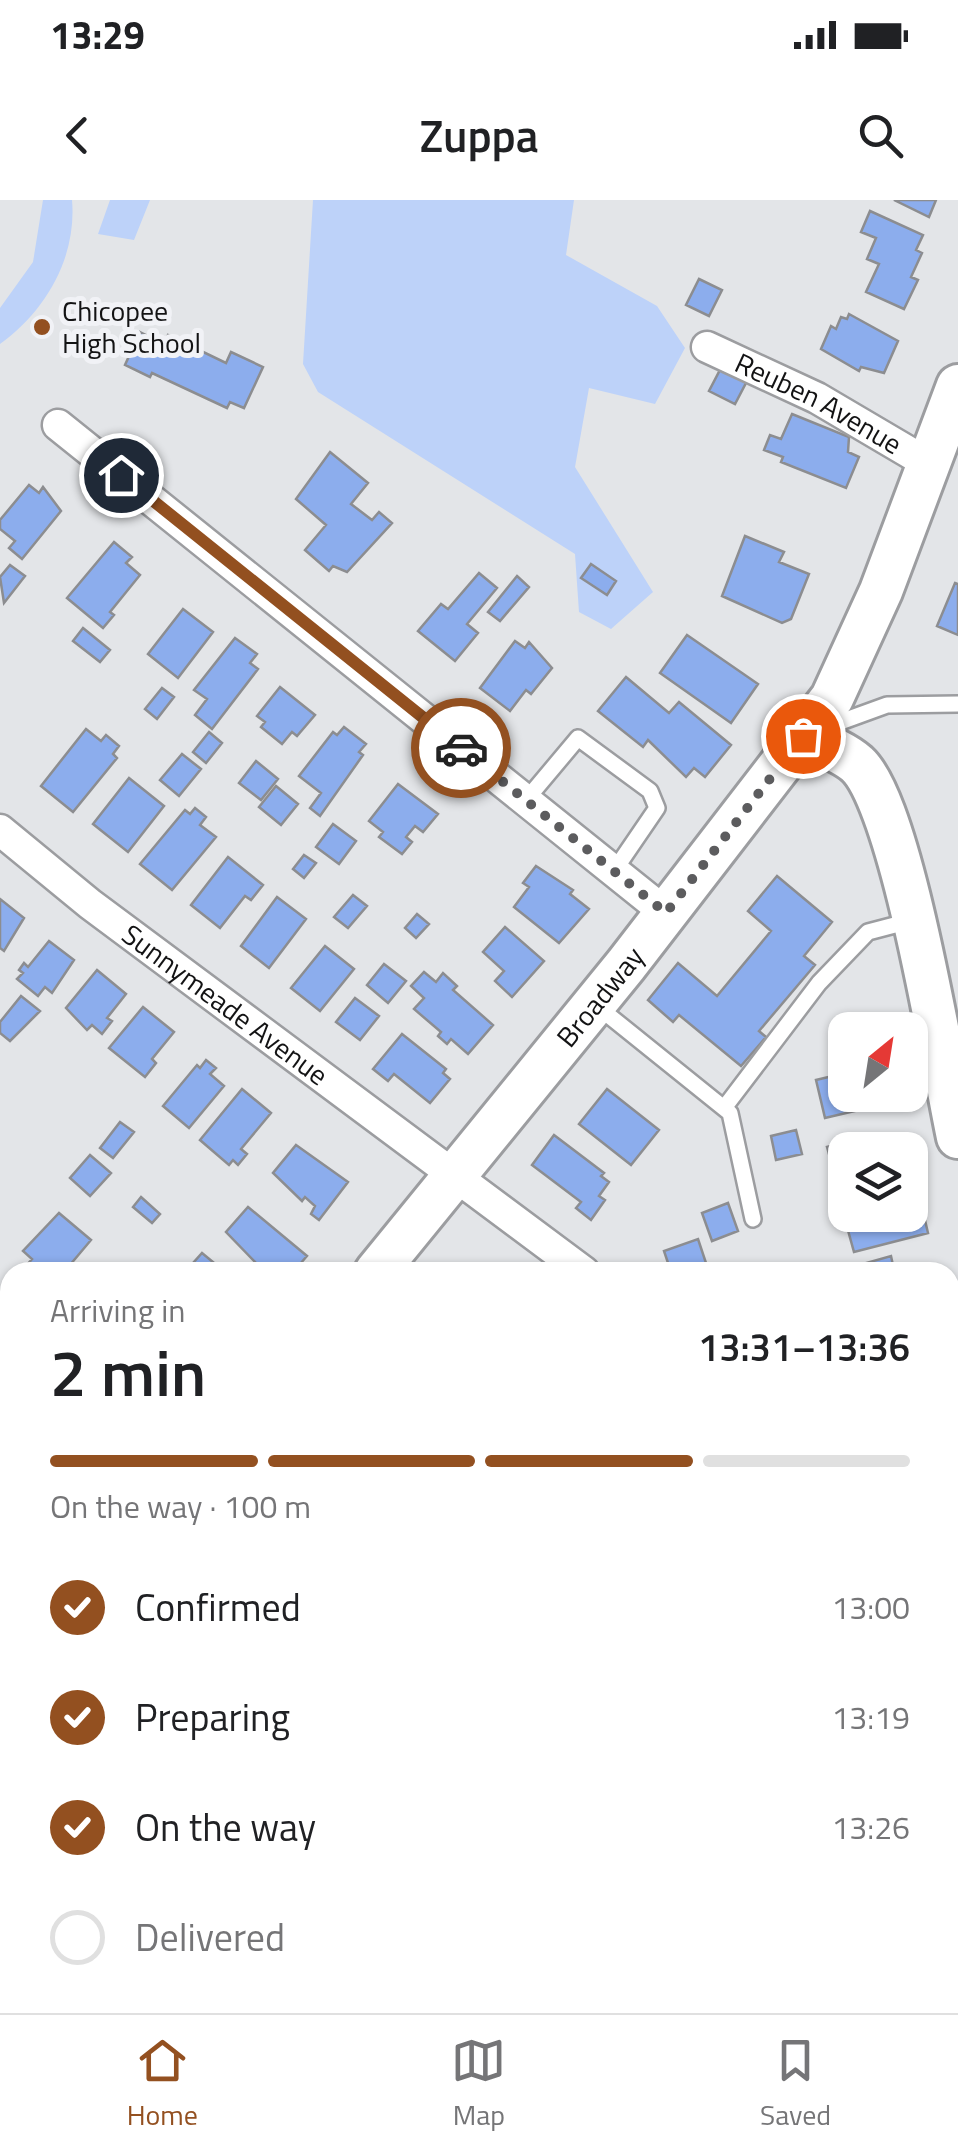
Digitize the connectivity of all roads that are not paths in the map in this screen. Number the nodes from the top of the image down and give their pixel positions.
1 (707, 347) dead end
2 (958, 386) edge
3 (58, 425) dead end
4 (941, 452) edge
5 (958, 704) edge
6 (803, 736) junction
7 (526, 800) junction
8 (0, 830) edge
9 (614, 871) junction
10 (666, 913) junction
11 (912, 920) junction
12 (940, 961) edge
13 (594, 1004) junction
14 (724, 1108) junction
15 (958, 1138) edge
16 (455, 1175) junction
17 (753, 1219) dead end
18 (384, 1262) edge
19 (571, 1262) edge

1 - 4 street, Reuben Avenue
2 - 4 main road, Broadway
3 - 7 street
4 - 6 main road, Broadway
5 - 6 lane
6 - 10 main road, Broadway
6 - 11 main road
7 - 9 street
7 - 9 lane
8 - 16 street, Sunnymeade Avenue
9 - 10 street
10 - 13 main road, Broadway
11 - 12 main road
11 - 14 lane
12 - 15 main road
13 - 14 lane
13 - 16 main road, Broadway
14 - 17 lane
16 - 18 main road, Broadway
16 - 19 street, Sunnymeade Avenue

